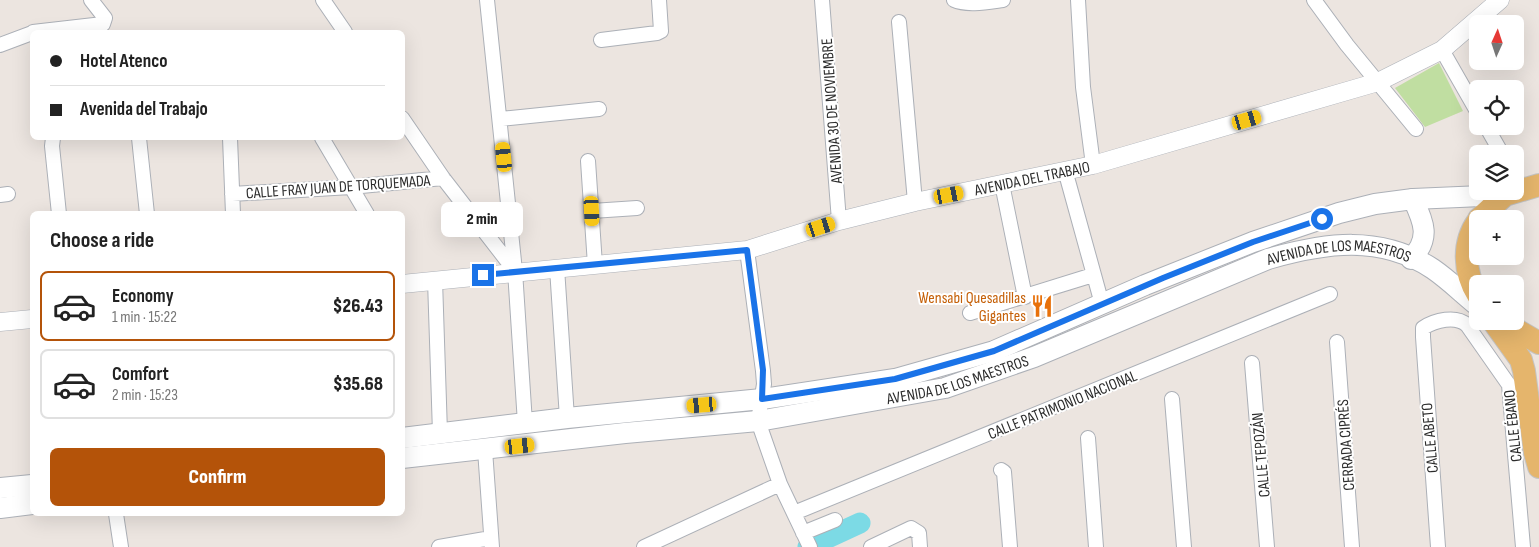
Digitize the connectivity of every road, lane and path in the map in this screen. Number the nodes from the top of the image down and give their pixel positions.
1 (90, 0) edge
2 (323, 0) edge
3 (487, 0) edge
4 (659, 0) edge
5 (822, 0) edge
6 (954, 0) edge
7 (1003, 0) edge
8 (1078, 0) edge
9 (1314, 0) edge
10 (1500, 0) edge
11 (899, 22) dead end
12 (57, 30) edge
13 (344, 30) edge
14 (30, 34) edge
15 (601, 40) dead end
16 (0, 45) edge
17 (1442, 50) junction
18 (1378, 82) junction
19 (1469, 97) edge
20 (599, 109) dead end
21 (500, 119) junction
22 (405, 122) edge
23 (1416, 129) dead end
24 (54, 140) edge
25 (139, 140) edge
26 (230, 140) edge
27 (323, 140) edge
28 (588, 162) dead end
29 (1093, 165) junction
30 (1065, 170) junction
31 (443, 178) junction
32 (1002, 184) junction
33 (1539, 185) edge
34 (351, 187) junction
35 (1524, 189) edge
36 (232, 194) junction
37 (1469, 195) edge
38 (1524, 197) edge
39 (1413, 199) junction
40 (1498, 200) edge
41 (1539, 200) edge
42 (914, 202) junction
43 (638, 208) dead end
44 (1488, 210) edge
45 (59, 211) edge
46 (147, 211) edge
47 (232, 211) edge
48 (365, 211) edge
49 (592, 211) junction
50 (839, 221) junction
51 (1469, 238) edge
52 (747, 250) junction
53 (1411, 259) junction
54 (595, 265) junction
55 (557, 268) junction
56 (515, 272) junction
57 (1093, 275) junction
58 (1469, 277) edge
59 (435, 280) junction
60 (405, 281) edge
61 (1330, 294) dead end
62 (1025, 297) junction
63 (1469, 298) edge
64 (1102, 304) junction
65 (970, 312) dead end
66 (30, 319) edge
67 (0, 322) edge
68 (1423, 328) joint
69 (1499, 330) edge
70 (1517, 330) edge
71 (1337, 342) dead end
72 (1539, 343) edge
73 (1252, 364) dead end
74 (1539, 377) edge
75 (762, 399) junction
76 (1172, 399) dead end
77 (1539, 406) edge
78 (567, 418) junction
79 (758, 421) junction
80 (524, 423) junction
81 (440, 432) junction
82 (405, 438) edge
83 (1088, 438) dead end
84 (485, 450) junction
85 (405, 458) edge
86 (1539, 467) edge
87 (1001, 470) dead end
88 (780, 484) junction
89 (30, 485) edge
90 (0, 488) edge
91 (30, 504) edge
92 (0, 508) edge
93 (794, 514) junction
94 (116, 516) edge
95 (835, 520) dead end
96 (807, 540) edge
97 (920, 540) edge
98 (492, 542) edge
99 (121, 547) edge
100 (439, 547) edge
101 (644, 547) edge
102 (871, 547) edge
103 (1010, 547) edge
104 (1096, 547) edge
105 (1184, 547) edge
106 (1267, 547) edge
107 (1352, 547) edge
108 (1438, 547) edge
109 (1523, 547) edge

1 - 12 street
2 - 13 street
3 - 21 street
4 - 15 street
5 - 50 street, AVENIDA 30 DE NOVIEMBRE
6 - 7 street
8 - 29 street
9 - 18 street
10 - 17 street, AVENIDA DEL TRABAJO
11 - 42 street
14 - 16 street
17 - 18 street, AVENIDA DEL TRABAJO
17 - 19 street
18 - 23 street
18 - 29 street, AVENIDA DEL TRABAJO
20 - 21 street
21 - 56 street
22 - 31 street
24 - 45 street
25 - 46 street
26 - 36 street
27 - 34 street
28 - 49 street
29 - 30 street, AVENIDA DEL TRABAJO
30 - 32 street, AVENIDA DEL TRABAJO
30 - 57 street
31 - 34 street, CALLE FRAY JUAN DE TORQUEMADA
31 - 56 street
32 - 42 street, AVENIDA DEL TRABAJO
32 - 62 street
33 - 35 main road, AVENIDA DE LOS MAESTROS
34 - 36 street, CALLE FRAY JUAN DE TORQUEMADA
34 - 48 street
36 - 47 street
37 - 39 main road, AVENIDA DE LOS MAESTROS
38 - 41 main road, AVENIDA DE LOS MAESTROS
39 - 53 main road
39 - 64 main road, AVENIDA DE LOS MAESTROS
40 - 44 main road
42 - 50 street, AVENIDA DEL TRABAJO
43 - 49 street
49 - 54 street
50 - 52 street, AVENIDA DEL TRABAJO
51 - 58 main road
52 - 54 street, AVENIDA DEL TRABAJO
52 - 75 street
53 - 63 main road, AVENIDA DE LOS MAESTROS
53 - 79 main road, AVENIDA DE LOS MAESTROS
54 - 55 street, AVENIDA DEL TRABAJO
55 - 56 street, AVENIDA DEL TRABAJO
55 - 78 street
56 - 59 street, AVENIDA DEL TRABAJO
56 - 80 street
57 - 62 street
57 - 64 street
59 - 60 street, AVENIDA DEL TRABAJO
59 - 81 street
61 - 93 street, CALLE PATRIMONIO NACIONAL
62 - 65 street
64 - 75 main road, AVENIDA DE LOS MAESTROS
66 - 67 street
68 - 108 street, CALLE ABETO
68 - 109 street, CALLE ÉBANO
69 - 86 main road
70 - 72 main road
71 - 107 street, CERRADA CIPRÉS
73 - 106 street, CALLE TEPOZÁN
74 - 77 main road
75 - 78 main road, AVENIDA DE LOS MAESTROS
75 - 79 street
76 - 105 street
78 - 80 main road, AVENIDA DE LOS MAESTROS
79 - 84 main road, AVENIDA DE LOS MAESTROS
79 - 88 street
80 - 81 main road, AVENIDA DE LOS MAESTROS
81 - 82 main road, AVENIDA DE LOS MAESTROS
83 - 104 street
84 - 85 main road, AVENIDA DE LOS MAESTROS
84 - 98 street
87 - 103 street
88 - 93 street
88 - 101 street
89 - 90 main road
91 - 92 main road
93 - 96 street
94 - 99 street
95 - 96 street
97 - 102 street
98 - 100 street

